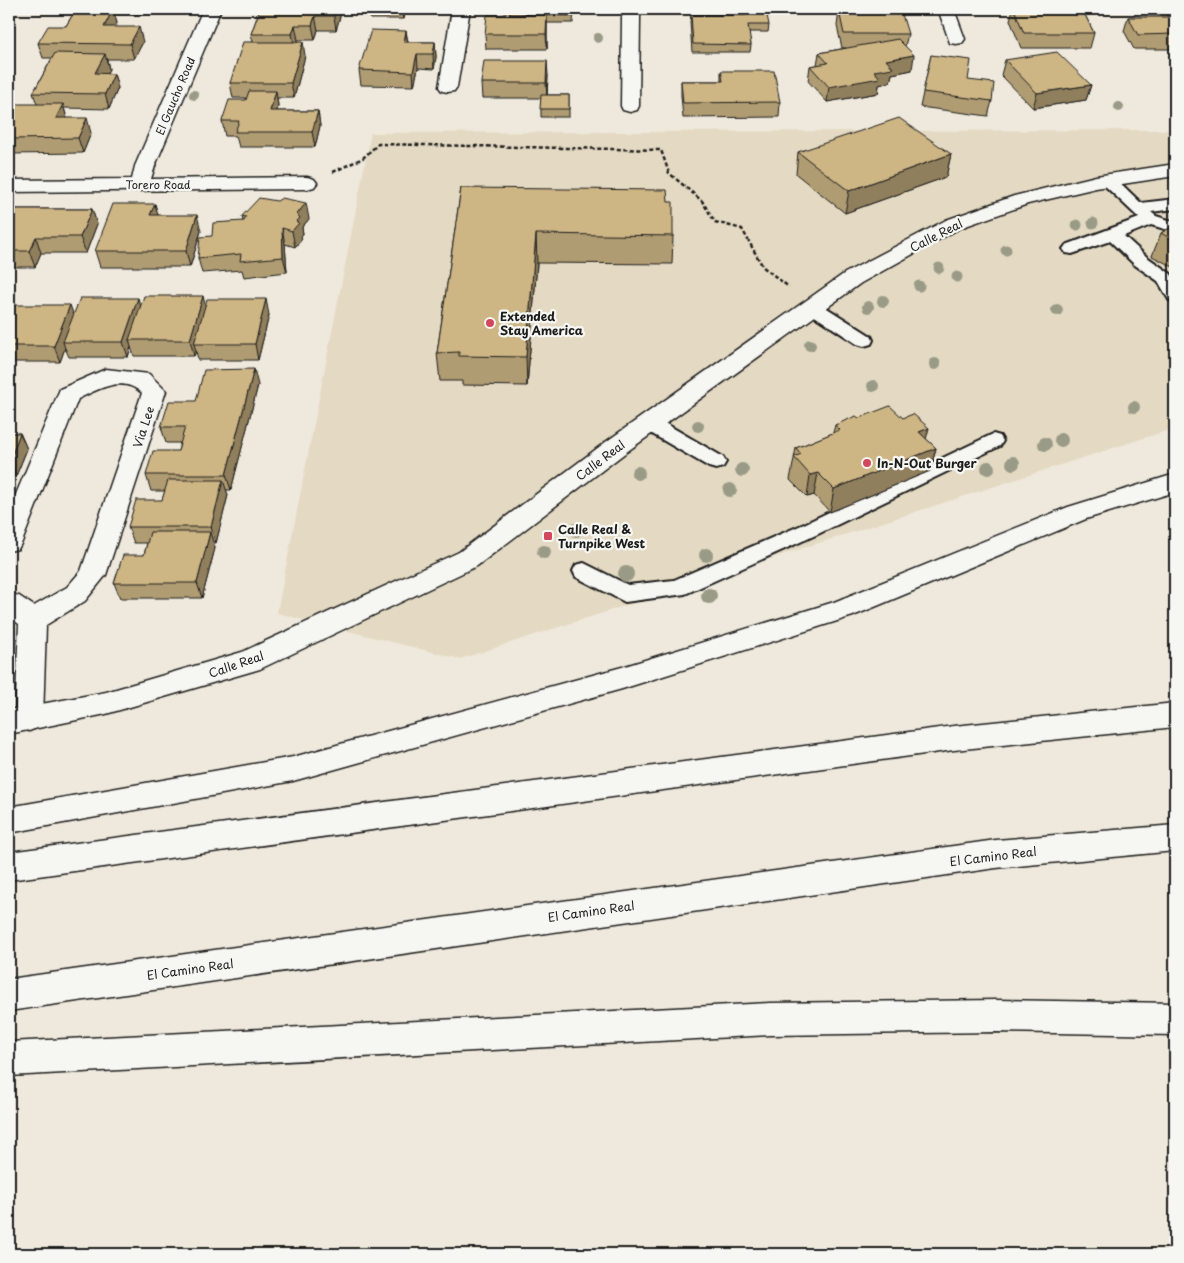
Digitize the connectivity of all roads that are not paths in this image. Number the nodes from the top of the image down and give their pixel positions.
1 (212, 9) edge
2 (461, 9) edge
3 (633, 9) edge
4 (946, 9) edge
5 (956, 39) dead end
6 (448, 87) dead end
7 (630, 106) dead end
8 (1175, 170) edge
9 (1108, 180) junction
10 (307, 183) road end
11 (140, 184) junction
12 (9, 186) edge
13 (1175, 204) edge
14 (1138, 208) junction
15 (1150, 220) junction
16 (1175, 227) edge
17 (1112, 234) junction
18 (1072, 249) dead end
19 (1175, 296) edge
20 (813, 307) junction
21 (864, 340) dead end
22 (649, 423) junction
23 (993, 441) dead end
24 (716, 462) dead end
25 (1175, 484) edge
26 (9, 542) edge
27 (584, 571) dead end
28 (9, 603) edge
29 (33, 620) junction
30 (1175, 715) edge
31 (19, 721) edge
32 (9, 820) edge
33 (1175, 838) edge
34 (9, 866) edge
35 (9, 994) edge
36 (1175, 1019) edge
37 (9, 1059) edge

1 - 11 main road, El Gaucho Road
2 - 6 main road
3 - 7 main road
4 - 5 main road
8 - 9 main road, Calle Real
9 - 14 lane
9 - 20 main road, Calle Real
10 - 11 main road, Torero Road
11 - 12 main road, Torero Road
13 - 14 lane
14 - 15 lane
15 - 16 lane
15 - 17 lane
17 - 18 lane
17 - 19 lane
20 - 21 lane
20 - 22 main road, Calle Real
22 - 24 lane
22 - 31 main road, Calle Real
23 - 27 lane
25 - 32 main road
26 - 29 main road, Via Lee
28 - 29 main road
29 - 31 main road
30 - 34 main road
33 - 35 main road, El Camino Real
36 - 37 main road

